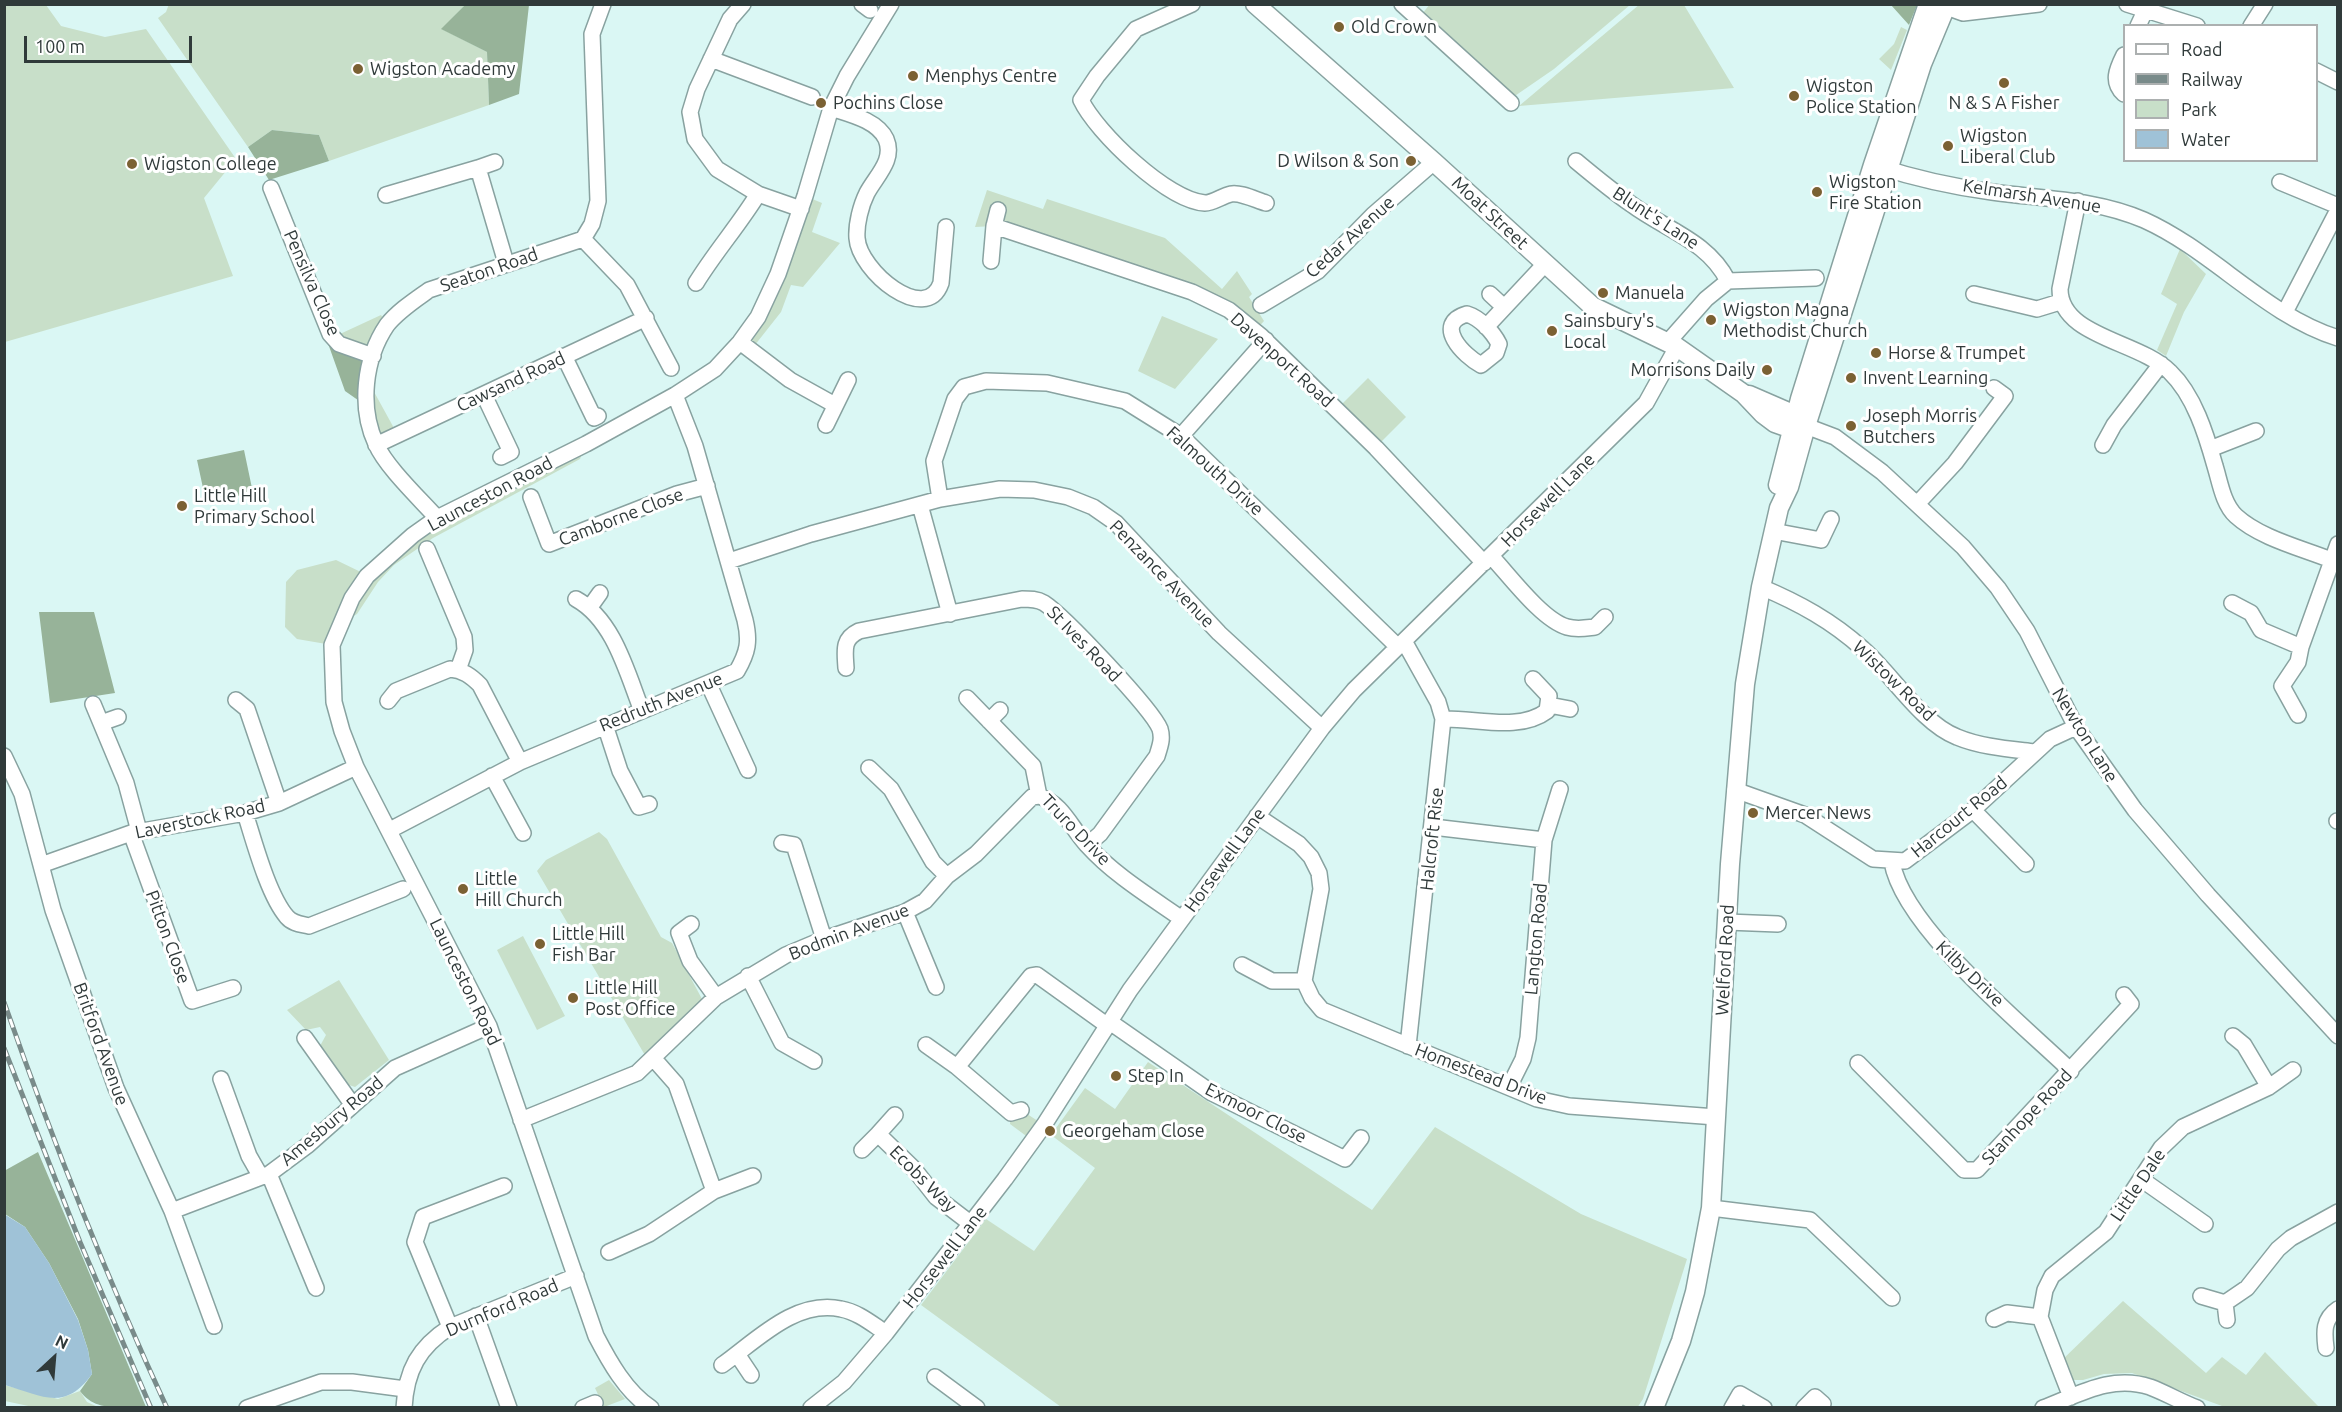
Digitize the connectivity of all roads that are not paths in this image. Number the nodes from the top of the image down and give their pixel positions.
1 (603, 4) edge
2 (743, 4) edge
3 (891, 4) edge
4 (1192, 4) edge
5 (1255, 4) edge
6 (1402, 4) edge
7 (2038, 4) edge
8 (2127, 4) edge
9 (2265, 4) edge
10 (1940, 5) edge
11 (2145, 11) junction
12 (2139, 24) edge
13 (2190, 24) edge
14 (2252, 24) edge
15 (2123, 57) edge
16 (711, 59) junction
17 (2318, 72) edge
18 (2337, 82) edge
19 (2123, 93) edge
20 (812, 97) dead end
21 (1510, 103) dead end
22 (831, 108) junction
23 (1576, 161) dead end
24 (495, 162) dead end
25 (1434, 162) junction
26 (1880, 167) junction
27 (478, 168) junction
28 (1242, 179) dead end
29 (2280, 182) dead end
30 (271, 188) dead end
31 (758, 194) junction
32 (386, 195) dead end
33 (1239, 195) junction
34 (2078, 201) junction
35 (1266, 203) dead end
36 (2337, 208) edge
37 (801, 209) junction
38 (998, 210) dead end
39 (994, 226) junction
40 (946, 227) dead end
41 (583, 239) junction
42 (991, 261) dead end
43 (506, 263) junction
44 (1545, 264) junction
45 (1816, 278) dead end
46 (1728, 281) junction
47 (696, 283) dead end
48 (1490, 294) dead end
49 (1974, 294) dead end
50 (2060, 302) junction
51 (1261, 305) dead end
52 (1504, 307) junction
53 (2285, 312) junction
54 (646, 318) junction
55 (1486, 327) dead end
56 (2337, 338) edge
57 (1266, 340) junction
58 (740, 342) junction
59 (1673, 344) junction
60 (373, 356) junction
61 (564, 356) junction
62 (2161, 363) junction
63 (671, 368) dead end
64 (848, 380) dead end
65 (1995, 388) dead end
66 (484, 395) junction
67 (675, 395) junction
68 (835, 405) junction
69 (593, 419) dead end
70 (826, 425) dead end
71 (2256, 431) dead end
72 (1796, 435) junction
73 (1181, 436) junction
74 (376, 445) junction
75 (2103, 445) dead end
76 (2210, 448) junction
77 (501, 457) dead end
78 (707, 486) junction
79 (531, 497) dead end
80 (940, 499) junction
81 (1918, 503) junction
82 (920, 505) junction
83 (437, 518) junction
84 (1831, 519) dead end
85 (1773, 531) junction
86 (2337, 544) edge
87 (427, 549) dead end
88 (1488, 559) junction
89 (2331, 560) junction
90 (729, 561) junction
91 (1761, 587) junction
92 (600, 593) dead end
93 (576, 599) dead end
94 (2232, 603) dead end
95 (590, 607) junction
96 (950, 614) junction
97 (1601, 627) dead end
98 (1401, 644) junction
99 (2301, 647) junction
100 (846, 668) dead end
101 (458, 670) junction
102 (1533, 679) dead end
103 (709, 685) junction
104 (967, 698) dead end
105 (388, 701) dead end
106 (93, 704) dead end
107 (245, 704) dead end
108 (1549, 705) junction
109 (1570, 709) dead end
110 (1000, 710) dead end
111 (642, 711) junction
112 (2298, 715) dead end
113 (118, 717) dead end
114 (1443, 719) junction
115 (988, 721) junction
116 (101, 723) junction
117 (605, 725) junction
118 (2076, 727) junction
119 (1322, 728) junction
120 (2034, 752) junction
121 (4, 756) edge
122 (520, 762) junction
123 (356, 767) junction
124 (869, 768) dead end
125 (748, 770) dead end
126 (492, 776) junction
127 (1560, 789) dead end
128 (1735, 790) junction
129 (1039, 796) junction
130 (279, 803) junction
131 (649, 804) dead end
132 (1973, 810) junction
133 (244, 813) junction
134 (1257, 816) junction
135 (1434, 827) junction
136 (390, 830) junction
137 (135, 832) junction
138 (523, 833) dead end
139 (1544, 840) junction
140 (792, 843) dead end
141 (1087, 845) junction
142 (1892, 862) junction
143 (2026, 864) dead end
144 (41, 865) junction
145 (947, 876) junction
146 (403, 889) dead end
147 (905, 912) junction
148 (1182, 919) junction
149 (1727, 922) junction
150 (1778, 924) dead end
151 (682, 930) dead end
152 (824, 939) junction
153 (1242, 965) dead end
154 (748, 976) junction
155 (1304, 981) junction
156 (936, 987) dead end
157 (232, 988) dead end
158 (716, 997) junction
159 (2131, 1002) dead end
160 (1109, 1024) junction
161 (489, 1026) junction
162 (2337, 1036) edge
163 (310, 1038) dead end
164 (2243, 1039) dead end
165 (926, 1045) dead end
166 (1408, 1046) junction
167 (809, 1054) dead end
168 (654, 1059) junction
169 (1858, 1063) dead end
170 (957, 1067) junction
171 (2293, 1070) dead end
172 (2071, 1071) junction
173 (221, 1079) dead end
174 (2270, 1086) junction
175 (1509, 1087) junction
176 (352, 1104) junction
177 (896, 1115) dead end
178 (1014, 1116) dead end
179 (1716, 1117) junction
180 (521, 1120) junction
181 (878, 1134) junction
182 (1361, 1138) dead end
183 (862, 1150) dead end
184 (265, 1176) junction
185 (753, 1176) dead end
186 (2141, 1179) junction
187 (504, 1186) dead end
188 (714, 1191) junction
189 (1711, 1208) junction
190 (172, 1211) junction
191 (2337, 1212) edge
192 (970, 1223) junction
193 (2205, 1224) dead end
194 (609, 1252) dead end
195 (576, 1276) junction
196 (316, 1288) dead end
197 (2201, 1296) dead end
198 (1892, 1298) dead end
199 (2225, 1304) junction
200 (2337, 1309) edge
201 (2002, 1312) dead end
202 (476, 1316) junction
203 (2040, 1317) junction
204 (2227, 1320) dead end
205 (213, 1326) dead end
206 (450, 1327) junction
207 (886, 1333) junction
208 (2326, 1348) dead end
209 (737, 1354) junction
210 (722, 1365) dead end
211 (751, 1375) dead end
212 (935, 1377) dead end
213 (405, 1389) junction
214 (2071, 1396) junction
215 (1823, 1404) dead end
216 (247, 1407) edge
217 (404, 1407) edge
218 (509, 1407) edge
219 (651, 1407) edge
220 (811, 1407) edge
221 (978, 1407) edge
222 (1654, 1407) edge
223 (1732, 1407) edge
224 (1764, 1407) edge
225 (1804, 1407) edge
226 (2043, 1407) edge
227 (2197, 1407) edge

1 - 41 street
2 - 16 street
3 - 22 street, Launceston Road
4 - 33 street
5 - 25 main road, Moat Street
6 - 21 street
7 - 10 street
8 - 11 street
9 - 14 street
10 - 26 main road
11 - 12 street
11 - 13 street
15 - 19 street
16 - 20 street
16 - 31 street
17 - 18 street
22 - 37 street, Launceston Road
22 - 40 street
23 - 46 street, Blunt's Lane
24 - 27 street
25 - 44 main road, Moat Street
25 - 51 street, Cedar Avenue
26 - 34 street, Kelmarsh Avenue
26 - 72 main road
26 - 72 main road
27 - 32 street
27 - 43 street
28 - 33 street
29 - 36 street
30 - 60 street, Pensilva Close
31 - 37 street
31 - 47 street
33 - 35 street
34 - 50 street
34 - 53 street, Kelmarsh Avenue
36 - 53 street
37 - 58 street, Launceston Road
38 - 39 street
39 - 42 street
39 - 57 street, Davenport Road
41 - 43 street, Seaton Road
41 - 54 street
43 - 60 street, Seaton Road
44 - 52 street
44 - 59 main road, Moat Street
45 - 46 street
46 - 59 street, Horsewell Lane
48 - 52 street
49 - 50 street
50 - 62 street
52 - 55 street
53 - 56 street, Kelmarsh Avenue
54 - 61 street, Cawsand Road
54 - 63 street
57 - 73 street
57 - 88 street, Davenport Road
58 - 67 street, Launceston Road
58 - 68 street
59 - 72 main road, Moat Street
59 - 88 street, Horsewell Lane
60 - 74 street, Seaton Road
61 - 66 street, Cawsand Road
61 - 69 street
62 - 75 street
62 - 76 street
64 - 68 street
65 - 81 street
66 - 74 street, Cawsand Road
66 - 77 street
67 - 78 street, Redruth Avenue
67 - 83 street, Launceston Road
68 - 70 street
71 - 76 street
72 - 81 street, Newton Lane
72 - 85 main road, Welford Road
73 - 80 street, Falmouth Drive
73 - 98 street, Falmouth Drive
74 - 83 street, Seaton Road
76 - 89 street
78 - 79 street, Camborne Close
78 - 90 street, Redruth Avenue
80 - 82 street, Penzance Avenue
80 - 119 street, Penzance Avenue
81 - 118 street, Newton Lane
82 - 90 street, Penzance Avenue
82 - 96 street
83 - 123 street, Launceston Road
84 - 85 street
85 - 91 main road, Welford Road
86 - 89 street
87 - 101 street
88 - 97 street, Davenport Road
88 - 98 street, Horsewell Lane
89 - 99 street
90 - 103 street, Redruth Avenue
91 - 120 street, Wistow Road
91 - 128 main road, Welford Road
92 - 95 street
93 - 95 street
94 - 99 street
95 - 111 street
96 - 100 street, St Ives Road
96 - 141 street, St Ives Road
98 - 114 street, Halcroft Rise
98 - 119 street, Horsewell Lane
99 - 112 street
101 - 105 street
101 - 122 street
102 - 108 street
103 - 111 street, Redruth Avenue
103 - 125 street
104 - 115 street, Truro Drive
106 - 116 street
107 - 130 street
108 - 109 street
108 - 114 street
110 - 115 street
111 - 117 street, Redruth Avenue
113 - 116 street
114 - 135 street, Halcroft Rise
115 - 129 street, Truro Drive
116 - 137 street
117 - 122 street, Redruth Avenue
117 - 131 street
118 - 120 street, Harcourt Road
118 - 162 street, Newton Lane
119 - 134 street, Horsewell Lane
120 - 132 street, Harcourt Road
121 - 144 street, Britford Avenue
122 - 126 street, Redruth Avenue
123 - 130 street, Laverstock Road
123 - 136 street, Launceston Road
124 - 145 street
126 - 136 street, Redruth Avenue
126 - 138 street
127 - 139 street, Langton Road
128 - 142 street, Harcourt Road
128 - 149 main road, Welford Road
129 - 141 street, Truro Drive
129 - 145 street, Bodmin Avenue
130 - 133 street, Laverstock Road
132 - 142 street, Harcourt Road
132 - 143 street
133 - 137 street, Laverstock Road
133 - 146 street
134 - 148 street, Horsewell Lane
134 - 155 street
135 - 139 street
135 - 166 street, Halcroft Rise
136 - 161 street, Launceston Road
137 - 144 street, Laverstock Road
137 - 157 street, Pitton Close
139 - 175 street, Langton Road
140 - 152 street
141 - 148 street, Truro Drive
142 - 172 street, Kilby Drive
144 - 190 street, Britford Avenue
145 - 147 street, Bodmin Avenue
147 - 152 street, Bodmin Avenue
147 - 156 street
148 - 160 street, Horsewell Lane
149 - 150 street
149 - 179 main road, Welford Road
151 - 158 street
152 - 154 street, Bodmin Avenue
153 - 155 street
154 - 158 street, Bodmin Avenue
154 - 167 street
155 - 166 street, Homestead Drive
158 - 168 street, Bodmin Avenue
159 - 172 street, Stanhope Road
160 - 170 street
160 - 182 street, Exmoor Close
160 - 192 street, Horsewell Lane
161 - 176 street, Amesbury Road
161 - 180 street, Launceston Road
163 - 176 street
164 - 174 street
165 - 170 street
166 - 175 street, Homestead Drive
168 - 180 street, Bodmin Avenue
168 - 188 street
169 - 172 street, Stanhope Road
170 - 178 street
171 - 174 street, Little Dale
173 - 184 street
174 - 186 street, Little Dale
175 - 179 street, Homestead Drive
176 - 184 street, Amesbury Road
177 - 181 street, Ecobs Way
179 - 189 main road, Welford Road
180 - 195 street, Launceston Road
181 - 183 street, Ecobs Way
181 - 192 street, Ecobs Way
184 - 190 street, Amesbury Road
184 - 196 street
185 - 188 street
186 - 193 street
186 - 203 street, Little Dale
187 - 206 street
188 - 194 street
189 - 198 street
189 - 222 main road, Welford Road
190 - 205 street, Britford Avenue
191 - 199 street
192 - 207 street, Horsewell Lane
195 - 202 street, Durnford Road
195 - 219 street, Launceston Road
197 - 199 street
199 - 204 street
200 - 208 street
201 - 203 street
202 - 206 street, Durnford Road
202 - 218 street
203 - 214 street
206 - 213 street, Durnford Road
207 - 209 street
207 - 220 street, Horsewell Lane
209 - 210 street
209 - 211 street
212 - 221 street
213 - 216 street
213 - 217 street, Durnford Road
214 - 226 street
214 - 227 street
215 - 225 street
223 - 224 street

